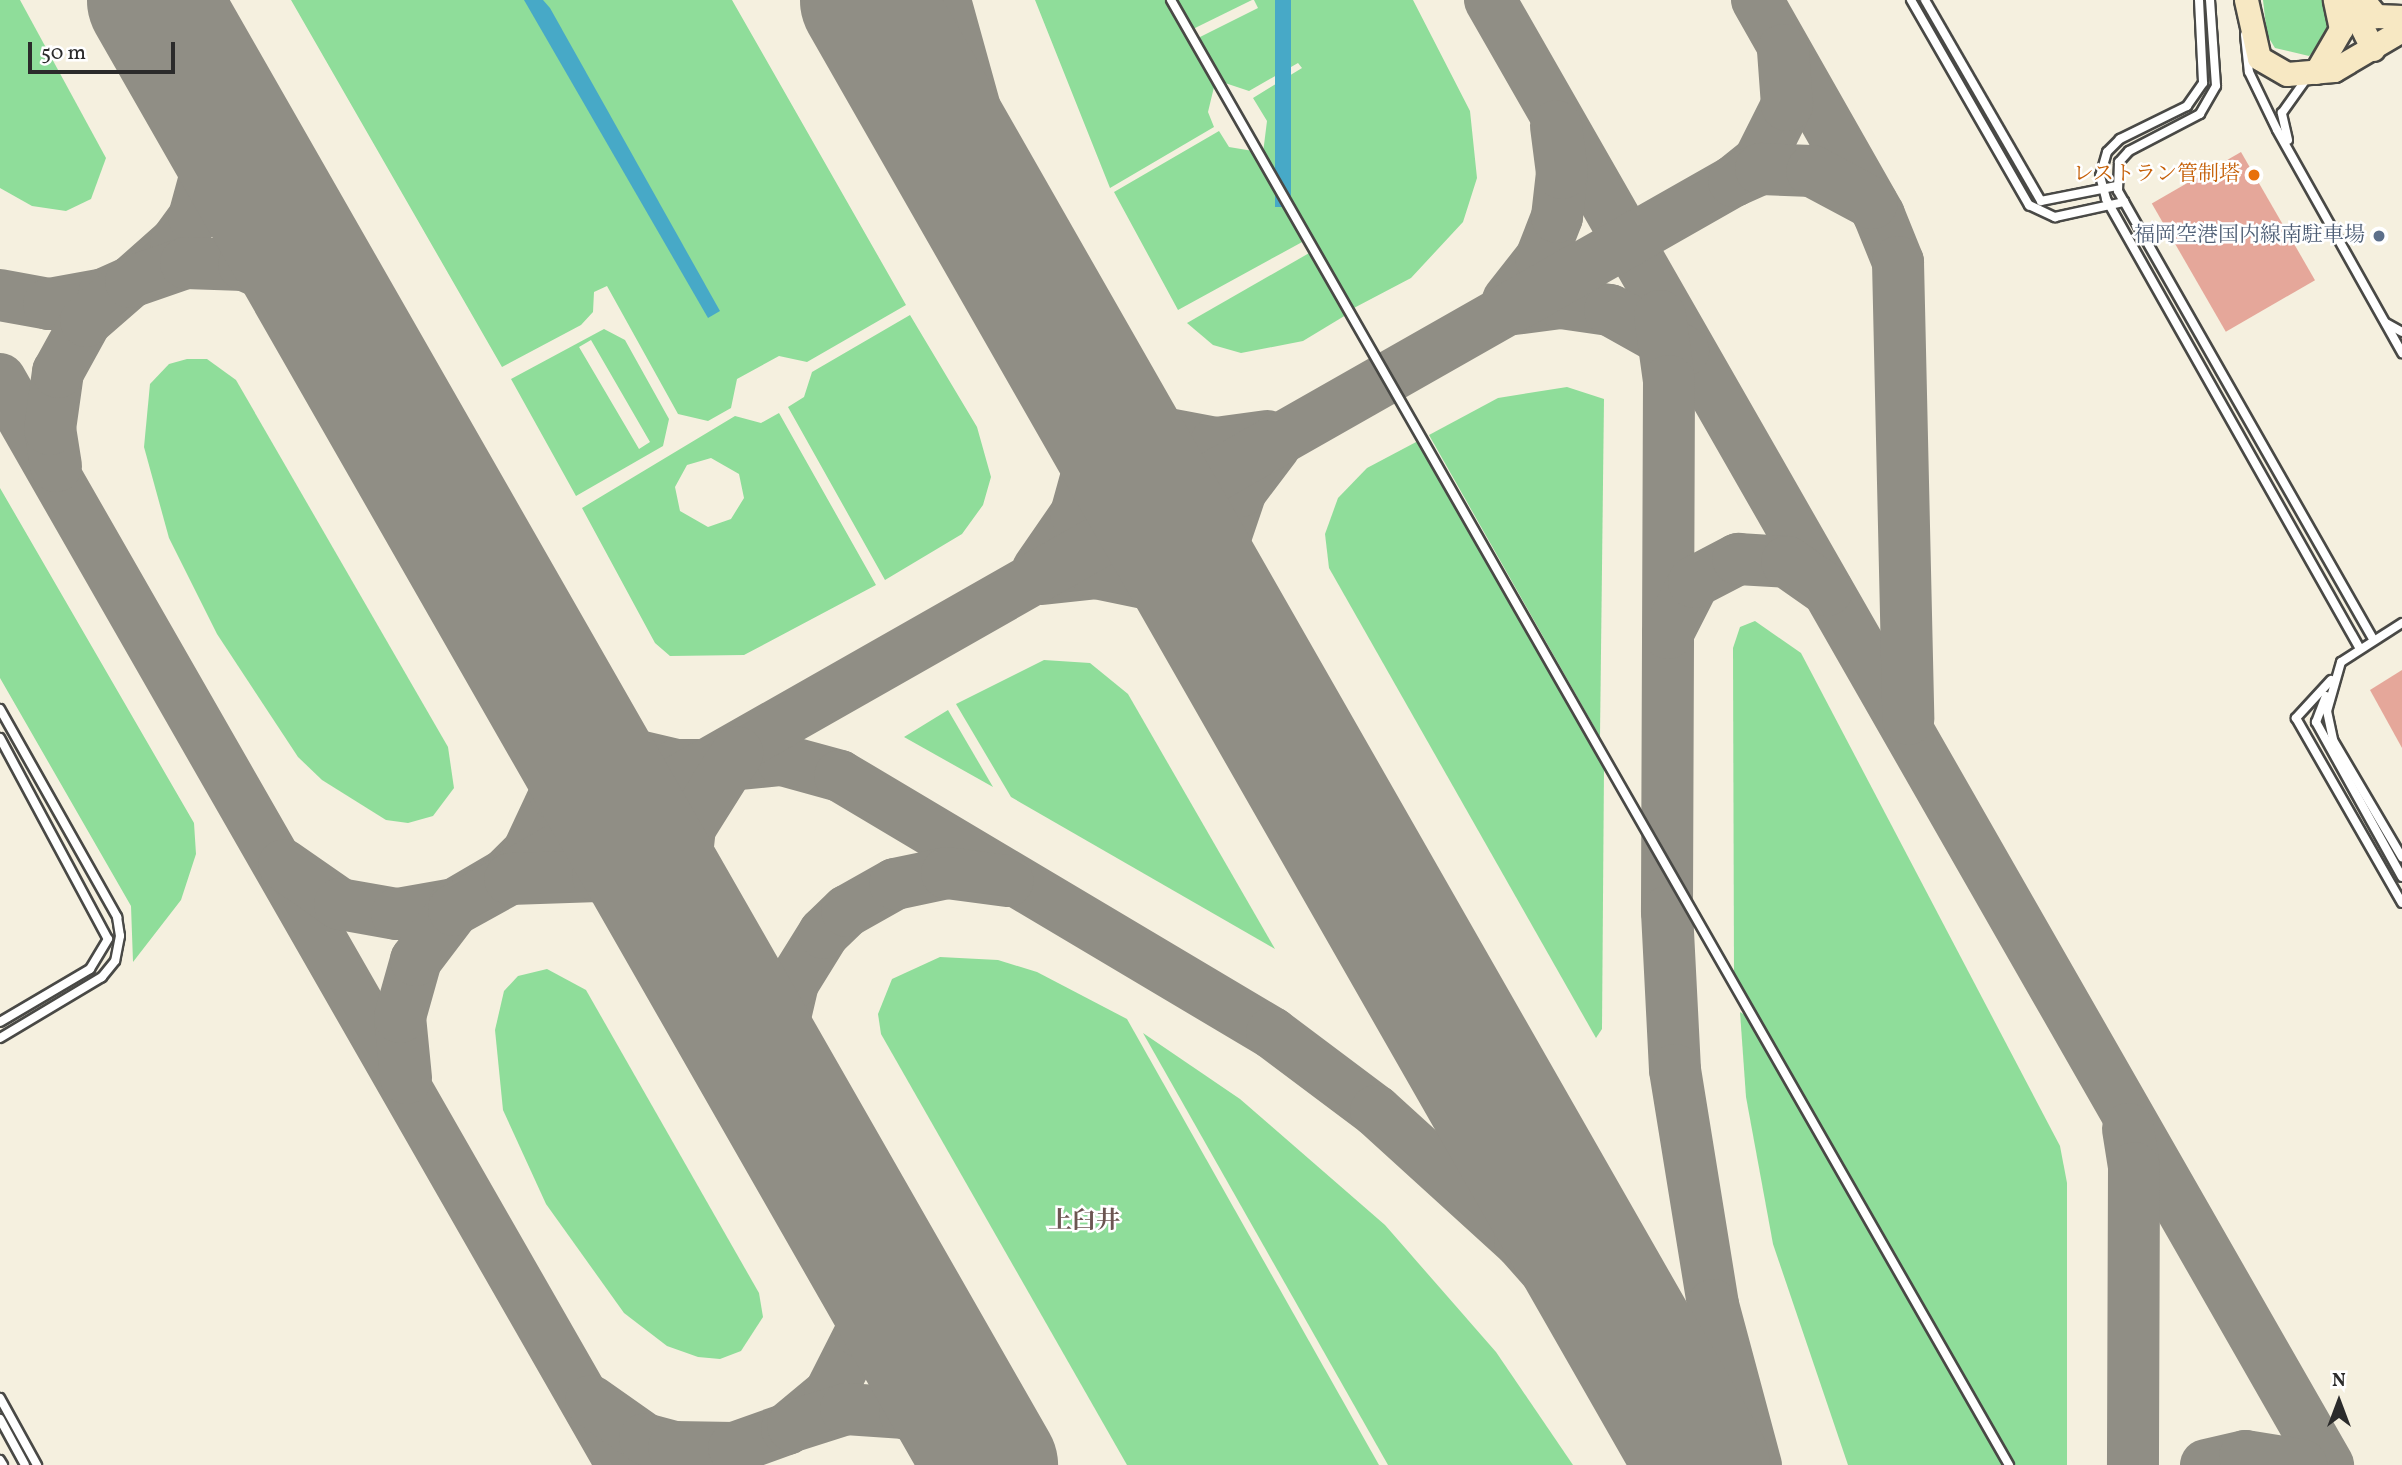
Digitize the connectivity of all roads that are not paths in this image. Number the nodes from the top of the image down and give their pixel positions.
1 (1171, 0) edge
2 (1911, 0) edge
3 (1925, 0) edge
4 (2199, 0) edge
5 (2210, 0) edge
6 (2246, 0) edge
7 (2335, 0) edge
8 (2348, 0) edge
9 (2363, 0) edge
10 (2402, 17) edge
11 (2247, 25) junction
12 (2402, 30) edge
13 (2373, 49) junction
14 (2314, 72) junction
15 (2288, 143) junction
16 (2117, 186) junction
17 (2103, 188) junction
18 (2124, 202) junction
19 (2109, 204) junction
20 (2386, 323) junction
21 (2402, 332) edge
22 (2402, 352) edge
23 (2402, 623) edge
24 (2373, 639) junction
25 (2359, 647) junction
26 (2331, 682) junction
27 (0, 709) edge
28 (0, 738) edge
29 (2402, 857) edge
30 (2402, 877) edge
31 (2402, 903) edge
32 (0, 1022) edge
33 (0, 1038) edge
34 (0, 1398) edge
35 (0, 1419) edge
36 (0, 1460) edge
37 (3, 1465) edge
38 (25, 1465) edge
39 (37, 1465) edge
40 (2008, 1465) edge

1 - 40 lane
2 - 19 lane
3 - 17 lane
4 - 17 lane
5 - 16 lane
6 - 11 street
7 - 14 street
8 - 13 street
9 - 10 street
11 - 14 street
11 - 15 lane
12 - 13 street
13 - 14 street
14 - 15 lane
15 - 20 lane
16 - 17 lane
16 - 18 lane
17 - 19 lane
18 - 19 lane
18 - 24 lane
19 - 25 lane
20 - 21 lane
20 - 22 lane
23 - 24 lane
24 - 25 lane
25 - 26 lane
26 - 29 lane
26 - 30 lane
26 - 31 lane
27 - 33 lane
28 - 32 lane
34 - 39 lane
35 - 38 lane
36 - 37 lane

